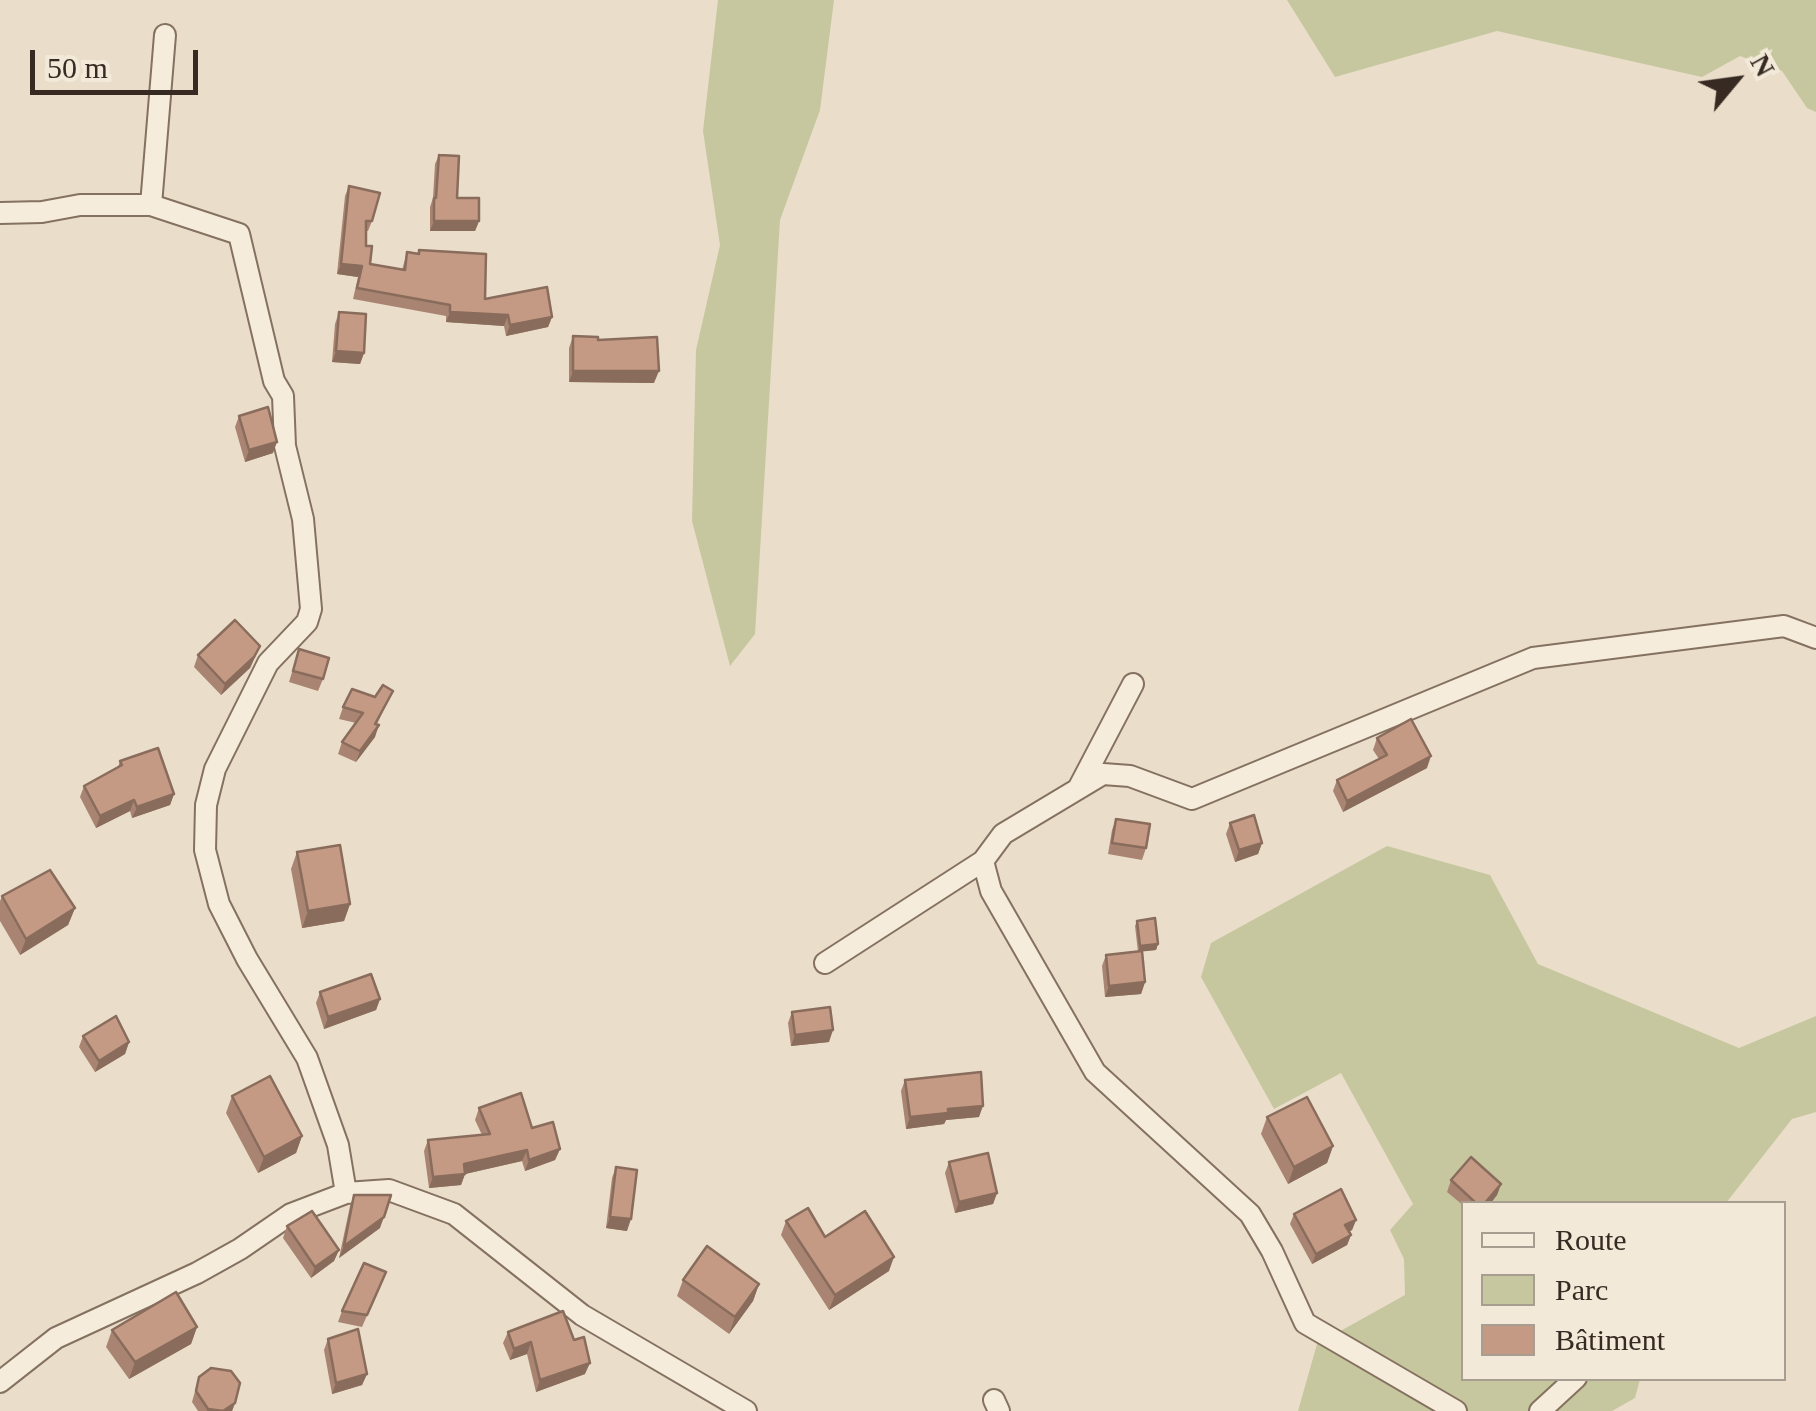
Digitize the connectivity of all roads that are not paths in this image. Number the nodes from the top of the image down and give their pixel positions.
1 (165, 34) dead end
2 (151, 205) junction
3 (0, 212) edge
4 (1816, 638) edge
5 (1133, 684) dead end
6 (1078, 788) junction
7 (983, 861) junction
8 (824, 963) dead end
9 (346, 1194) junction
10 (1573, 1381) edge
11 (0, 1382) edge
12 (746, 1411) edge
13 (1456, 1411) edge
14 (1540, 1411) edge

1 - 2 street
2 - 3 street
2 - 9 street
4 - 6 street
5 - 6 street
6 - 7 street
7 - 8 street
7 - 13 street
9 - 11 street
9 - 12 street
10 - 14 street

